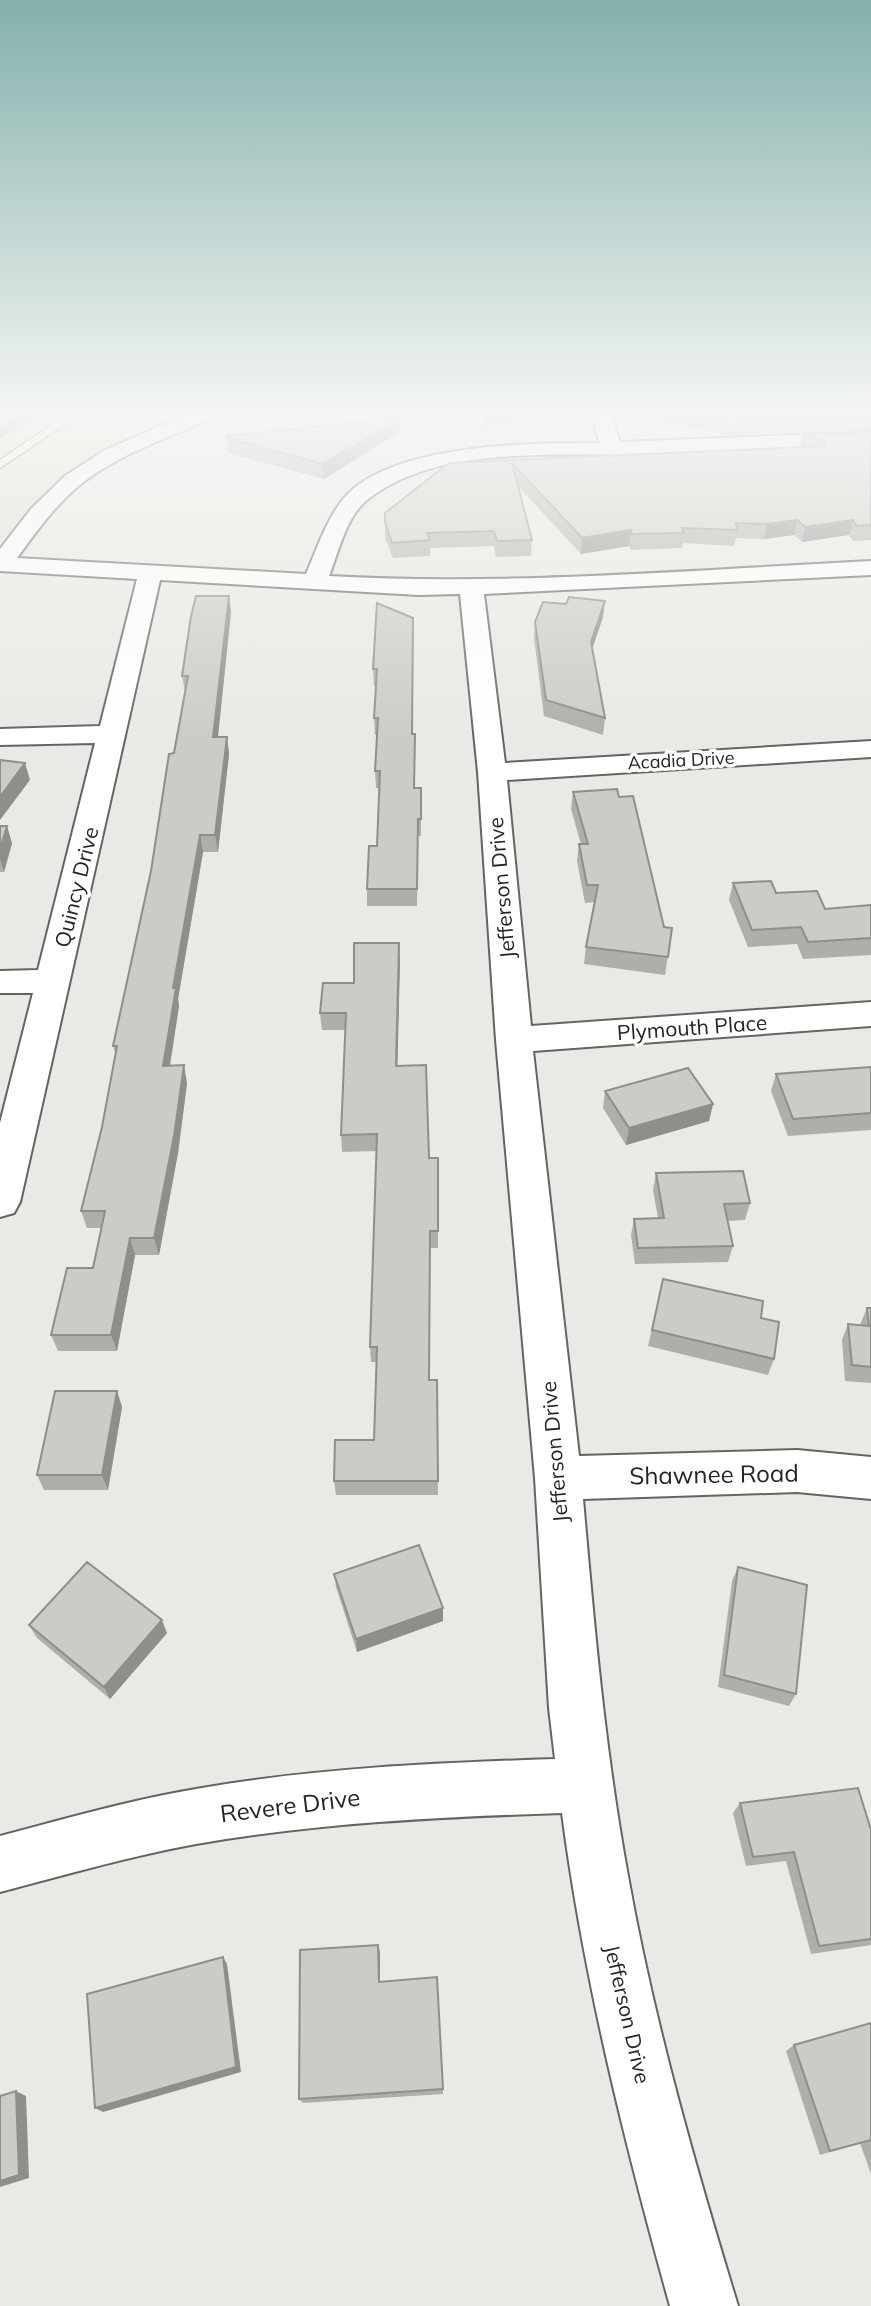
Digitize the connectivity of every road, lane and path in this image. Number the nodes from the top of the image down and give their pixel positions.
1 (33, 523) edge
2 (339, 523) edge
3 (1, 564) edge
4 (871, 568) edge
5 (150, 573) junction
6 (314, 583) junction
7 (471, 587) junction
8 (113, 734) junction
9 (0, 737) edge
10 (871, 749) edge
11 (492, 772) junction
12 (52, 981) junction
13 (0, 982) edge
14 (871, 1014) edge
15 (514, 1040) junction
16 (0, 1202) edge
17 (558, 1478) junction
18 (871, 1478) edge
19 (586, 1785) junction
20 (0, 1864) edge
21 (704, 2306) edge

1 - 3 street
2 - 6 street
3 - 5 street
4 - 7 street
5 - 6 street
5 - 8 street, Quincy Drive
6 - 7 street
7 - 11 street, Jefferson Drive
8 - 9 street
8 - 12 street, Quincy Drive
10 - 11 street, Acadia Drive
11 - 15 street, Jefferson Drive
12 - 13 street
12 - 16 street, Quincy Drive
14 - 15 street, Plymouth Place
15 - 17 street, Jefferson Drive
17 - 18 street, Shawnee Road
17 - 19 street, Jefferson Drive
19 - 20 street, Revere Drive
19 - 21 street, Jefferson Drive

